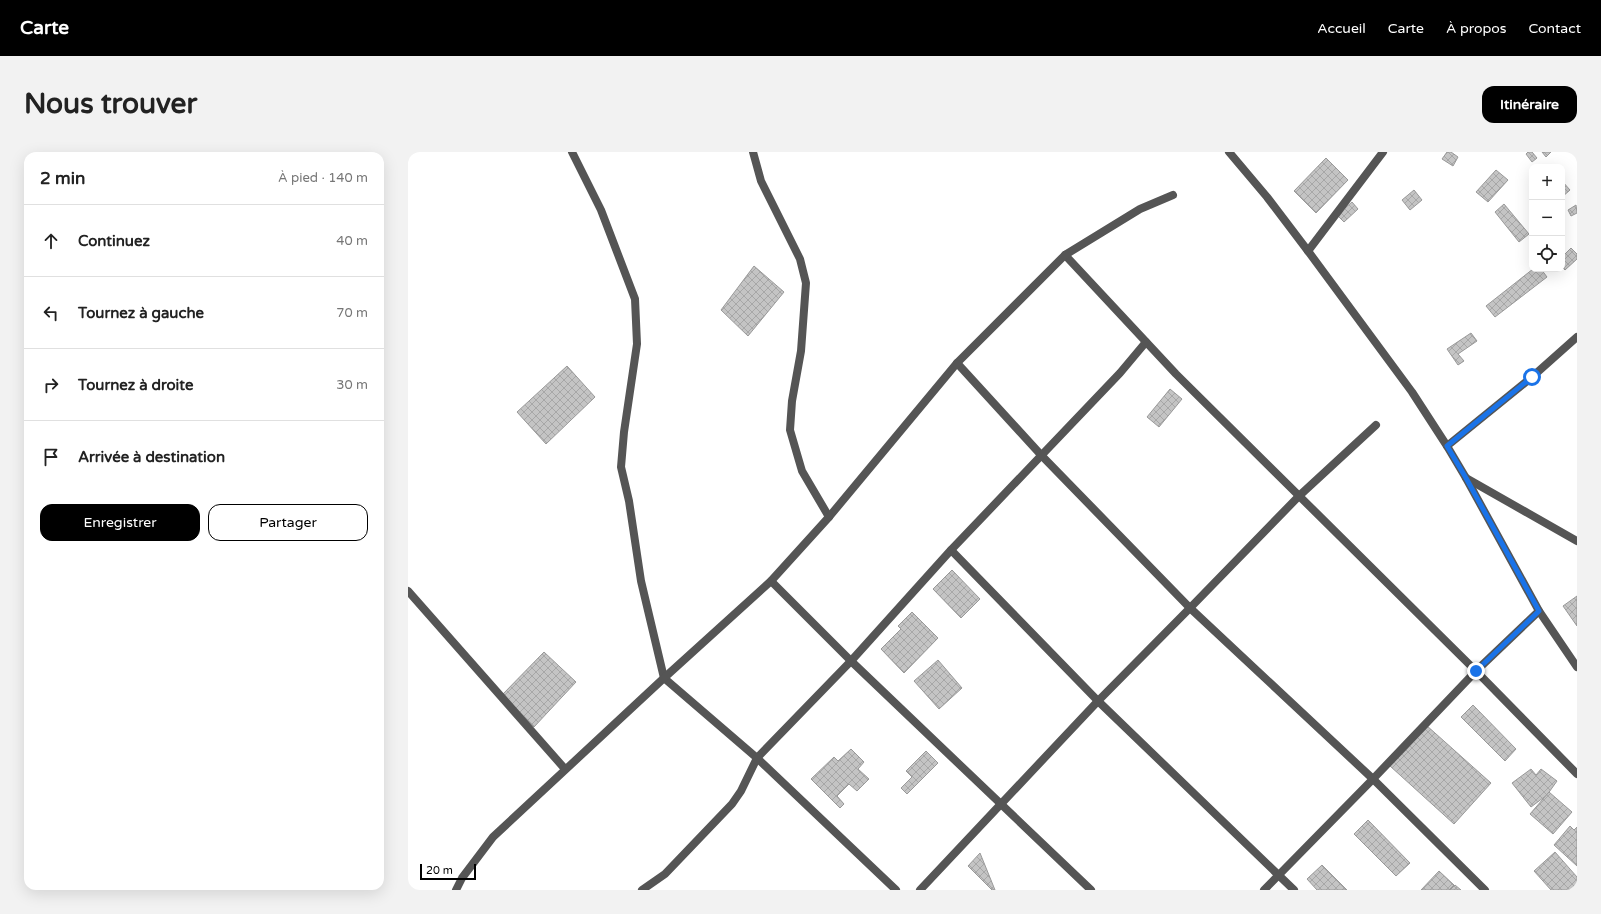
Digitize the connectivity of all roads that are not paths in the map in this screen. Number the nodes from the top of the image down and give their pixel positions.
1 (572, 152) edge
2 (753, 152) edge
3 (1229, 152) edge
4 (1383, 152) edge
5 (1173, 195) dead end
6 (1308, 251) junction
7 (1065, 255) junction
8 (1577, 337) edge
9 (1146, 342) junction
10 (957, 363) junction
11 (1376, 425) dead end
12 (1447, 446) junction
13 (1042, 456) junction
14 (1466, 478) junction
15 (1299, 496) junction
16 (829, 517) junction
17 (1577, 541) edge
18 (951, 550) junction
19 (771, 581) junction
20 (408, 591) edge
21 (1190, 608) junction
22 (1539, 611) junction
23 (851, 661) junction
24 (1577, 667) edge
25 (1476, 671) junction
26 (664, 678) junction
27 (1098, 701) junction
28 (757, 758) junction
29 (565, 769) junction
30 (1577, 774) edge
31 (1373, 779) junction
32 (1002, 804) junction
33 (1279, 874) junction
34 (456, 890) edge
35 (642, 890) edge
36 (896, 890) edge
37 (920, 890) edge
38 (1091, 890) edge
39 (1264, 890) edge
40 (1294, 890) edge
41 (1485, 890) edge

1 - 26 street
2 - 16 street
3 - 6 street
4 - 6 street
5 - 7 street
6 - 12 street
7 - 9 street
7 - 10 street
8 - 12 street
9 - 13 street
9 - 15 street
10 - 13 street
10 - 16 street
11 - 15 street
12 - 14 street
13 - 18 street
13 - 21 street
14 - 17 street
14 - 22 street
15 - 21 street
15 - 25 street
16 - 19 street
18 - 23 street
18 - 27 street
19 - 23 street
19 - 26 street
20 - 29 street
21 - 27 street
21 - 31 street
22 - 24 street
22 - 25 street
23 - 28 street
23 - 32 street
25 - 30 street
25 - 31 street
26 - 28 street
26 - 29 street
27 - 32 street
27 - 33 street
28 - 35 street
28 - 36 street
29 - 34 street
31 - 33 street
31 - 41 street
32 - 37 street
32 - 38 street
33 - 39 street
33 - 40 street

